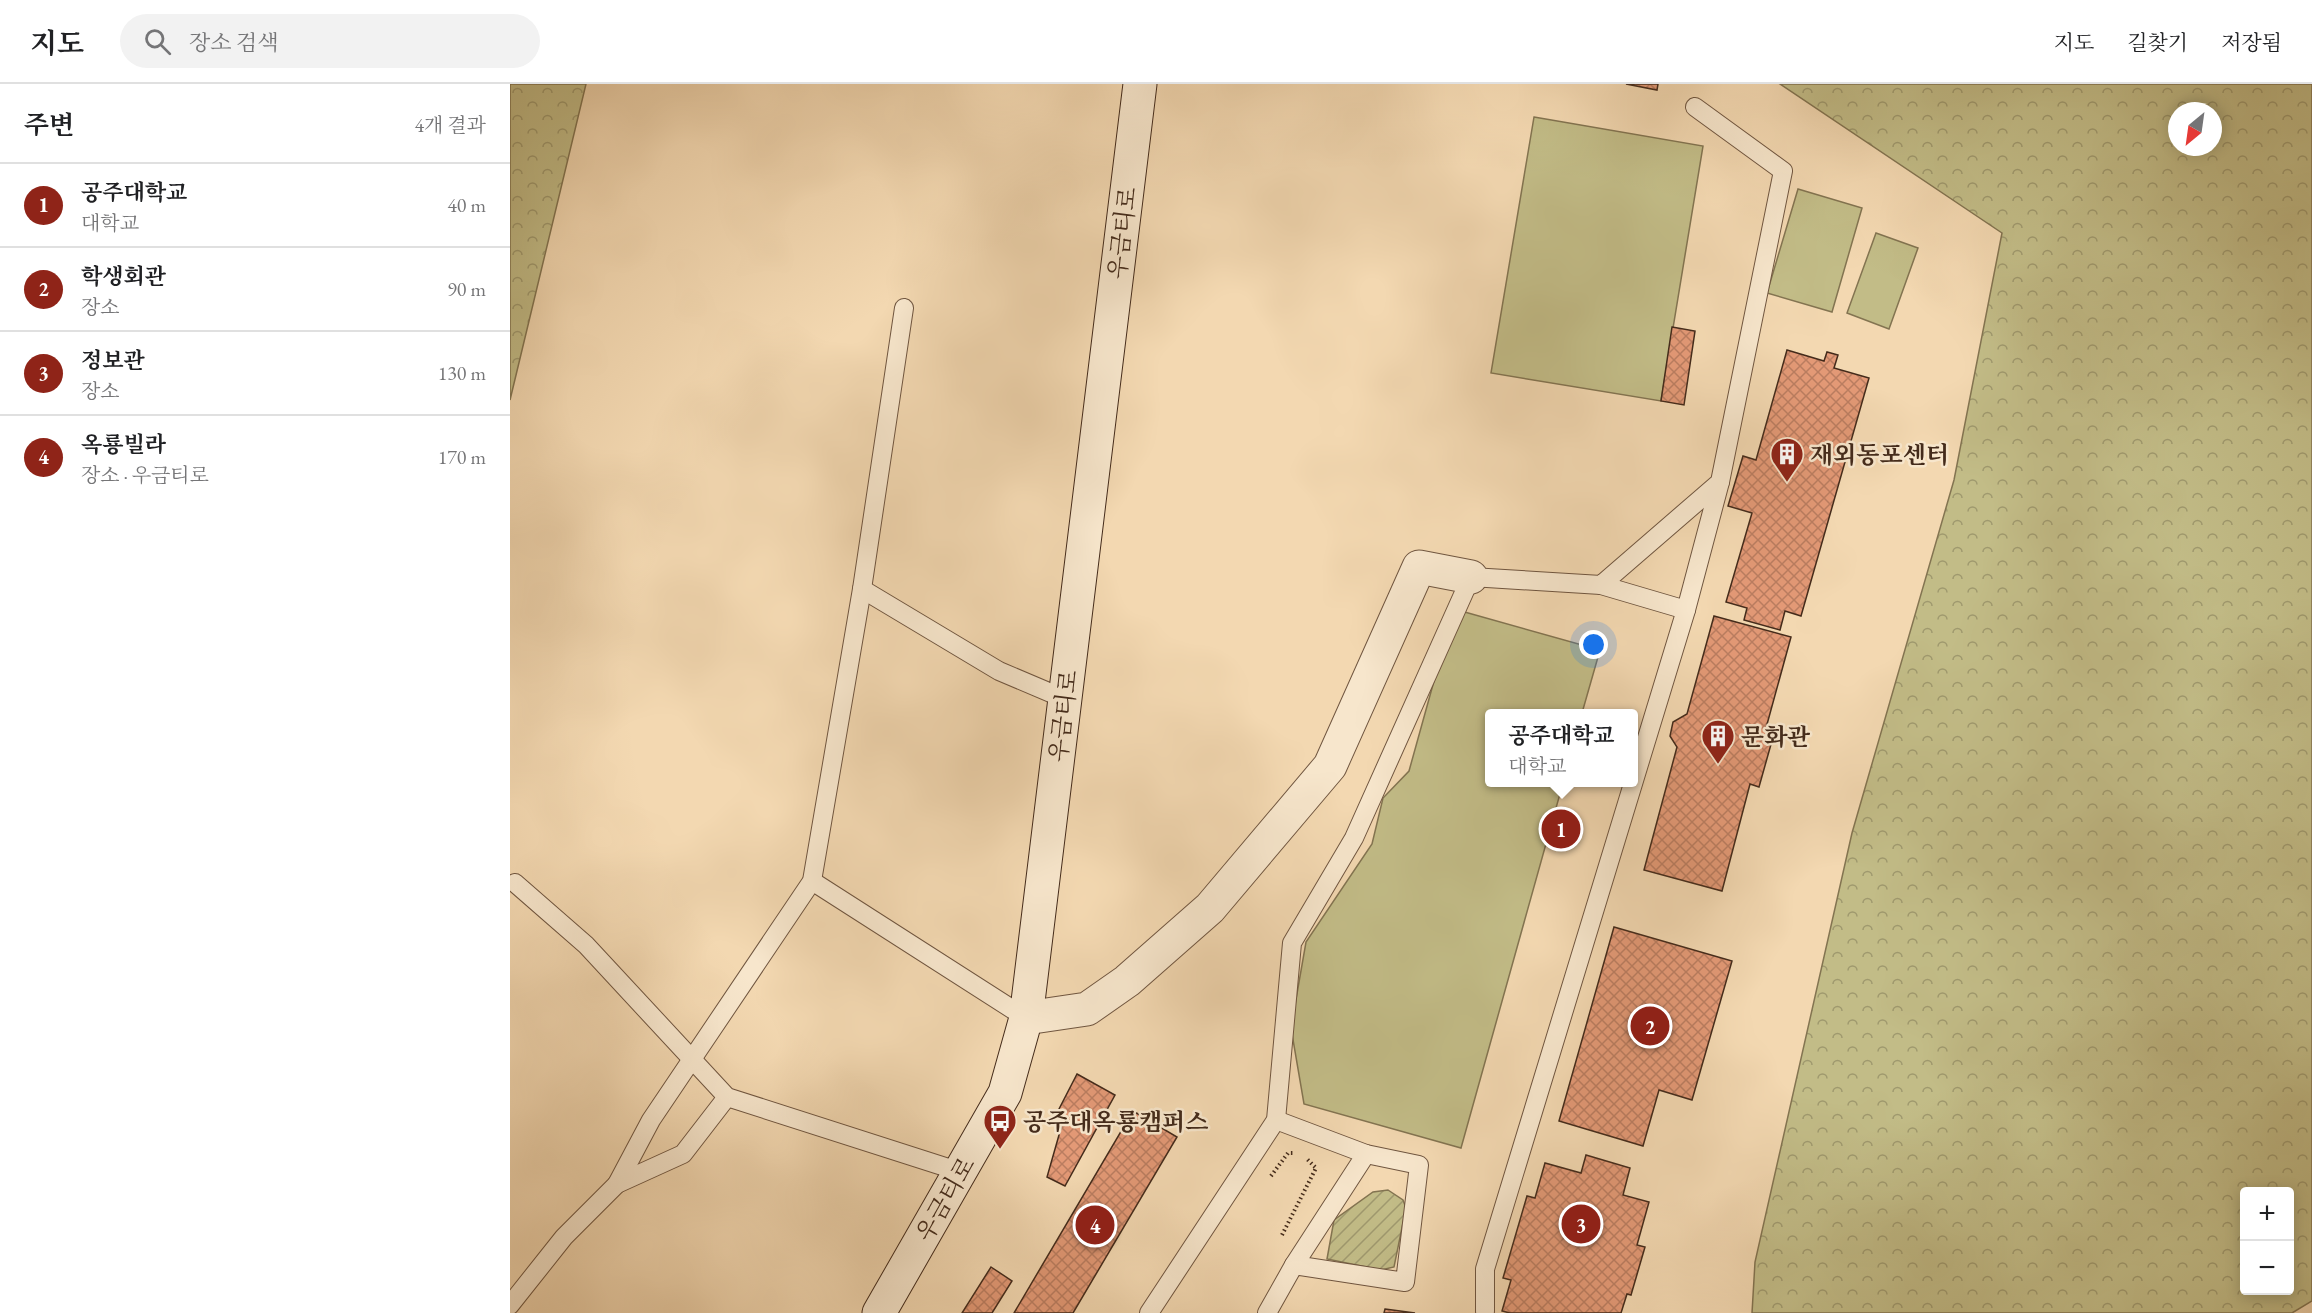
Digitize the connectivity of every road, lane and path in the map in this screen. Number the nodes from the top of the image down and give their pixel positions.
1 (1140, 84) edge
2 (1695, 107) dead end
3 (904, 308) dead end
4 (1720, 482) junction
5 (1471, 577) junction
6 (1601, 585) junction
7 (862, 589) junction
8 (1686, 610) junction
9 (1065, 699) junction
10 (1638, 767) edge
11 (1632, 787) edge
12 (812, 881) junction
13 (515, 883) dead end
14 (1026, 1018) junction
15 (692, 1059) junction
16 (727, 1097) junction
17 (1276, 1120) junction
18 (1366, 1154) junction
19 (961, 1173) junction
20 (617, 1184) junction
21 (1294, 1265) junction
22 (510, 1305) edge
23 (1485, 1311) dead end
24 (879, 1313) edge
25 (1149, 1313) edge
26 (1268, 1313) edge

1 - 9 main road, 우금티로
2 - 4 lane
3 - 7 lane
4 - 6 lane
4 - 8 lane
5 - 6 lane
5 - 14 main road
5 - 17 lane
6 - 8 lane
7 - 9 lane
7 - 12 lane
8 - 10 lane
9 - 14 main road, 우금티로
11 - 23 lane
12 - 14 lane
12 - 15 lane
13 - 15 lane
14 - 19 main road, 우금티로
15 - 16 lane
15 - 20 lane
16 - 19 lane
16 - 20 lane
17 - 18 lane
17 - 25 lane
18 - 21 lane
18 - 21 lane
19 - 24 main road, 우금티로
20 - 22 lane
21 - 26 lane

